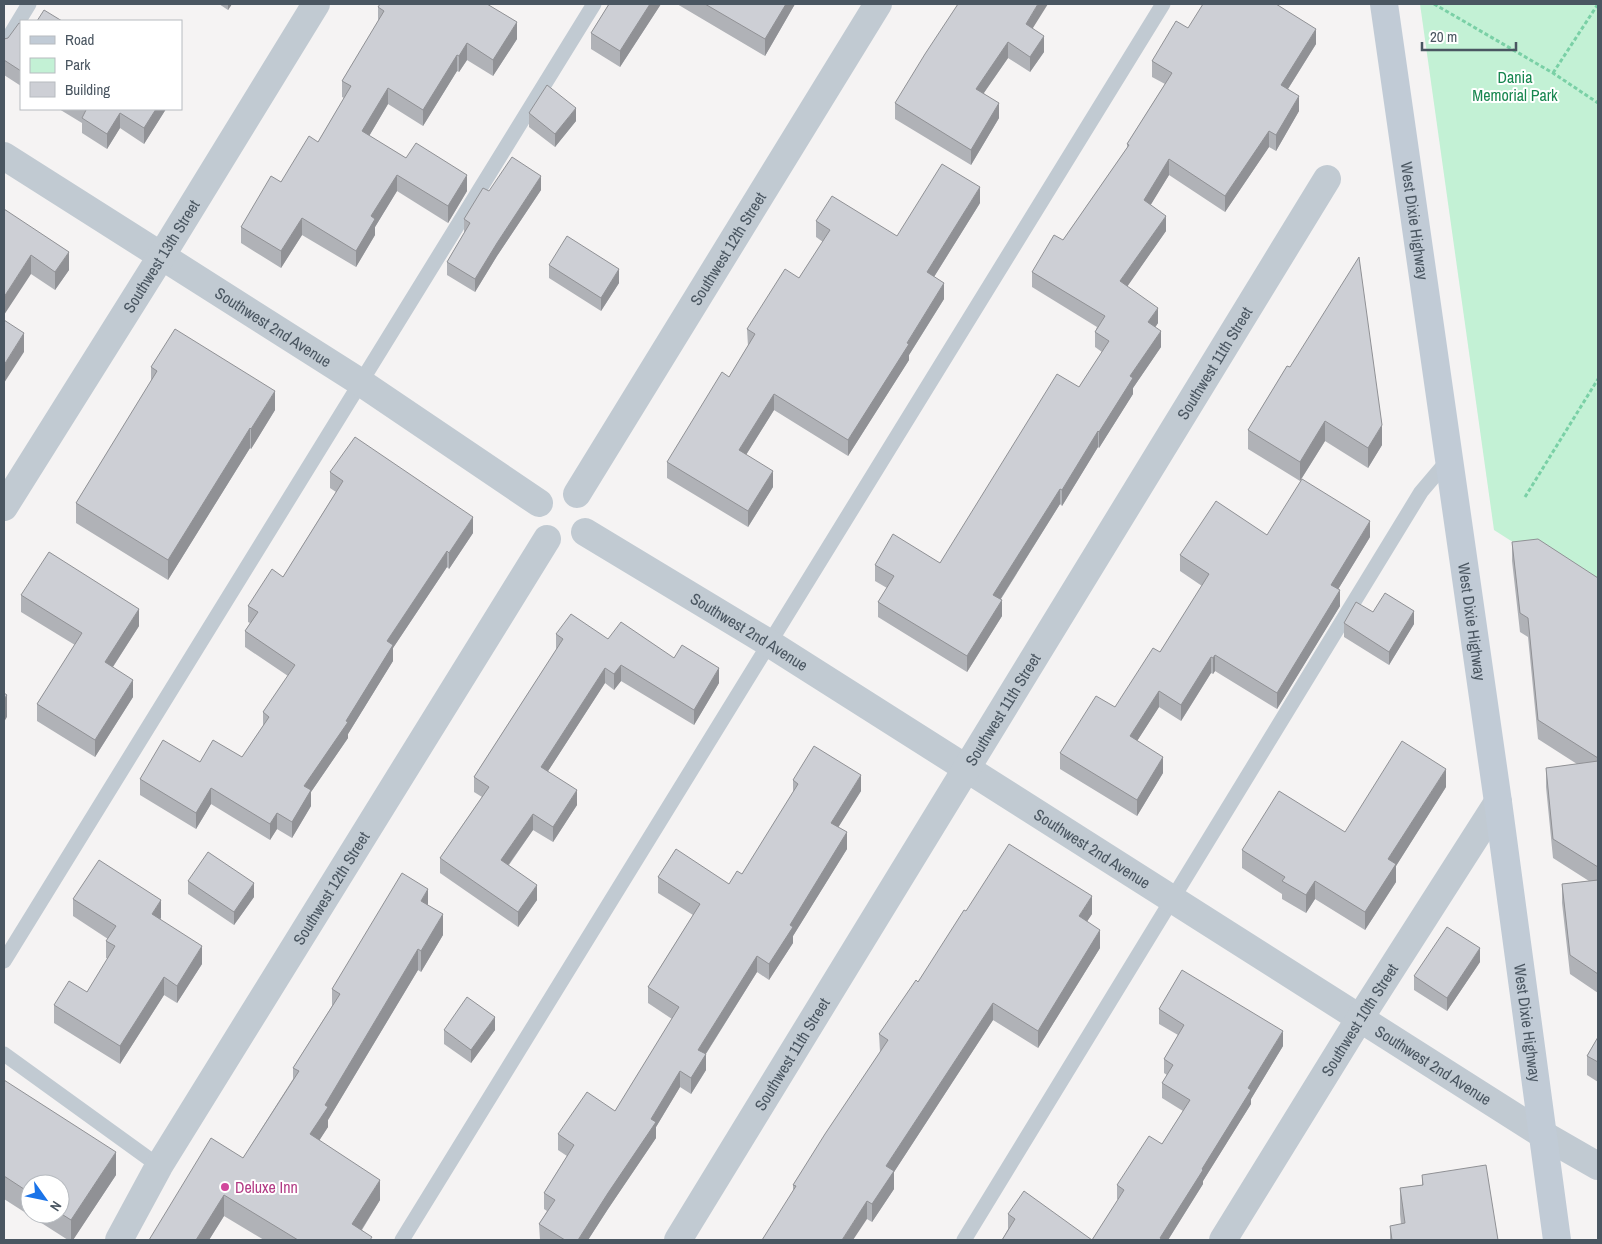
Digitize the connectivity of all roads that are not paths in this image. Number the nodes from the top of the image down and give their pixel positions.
1 (29, 4) edge
2 (316, 4) edge
3 (594, 4) edge
4 (878, 4) edge
5 (1163, 4) edge
6 (1384, 4) edge
7 (4, 45) edge
8 (4, 156) edge
9 (1327, 179) dead end
10 (162, 255) junction
11 (360, 382) junction
12 (1449, 459) junction
13 (577, 494) junction
14 (539, 503) junction
15 (4, 507) edge
16 (585, 532) junction
17 (548, 539) junction
18 (769, 643) junction
19 (966, 768) junction
20 (1498, 802) junction
21 (1173, 900) junction
22 (4, 961) edge
23 (1360, 1018) junction
24 (4, 1054) edge
25 (1542, 1134) junction
26 (159, 1166) junction
27 (1598, 1166) edge
28 (406, 1239) edge
29 (119, 1240) edge
30 (678, 1240) edge
31 (964, 1240) edge
32 (1223, 1240) edge
33 (1557, 1240) edge

1 - 7 lane
2 - 10 street, Southwest 13th Street
3 - 11 lane
4 - 13 street, Southwest 12th Street
5 - 18 lane
6 - 12 main road, West Dixie Highway
8 - 10 street, Southwest 2nd Avenue
9 - 19 street, Southwest 11th Street
10 - 11 street, Southwest 2nd Avenue
10 - 15 street, Southwest 13th Street
11 - 14 street, Southwest 2nd Avenue
11 - 22 lane
12 - 20 main road, West Dixie Highway
12 - 21 lane
13 - 14 street
13 - 16 street
14 - 17 street
16 - 17 street
16 - 18 street, Southwest 2nd Avenue
17 - 26 street, Southwest 12th Street
18 - 19 street, Southwest 2nd Avenue
18 - 28 lane
19 - 21 street, Southwest 2nd Avenue
19 - 30 street, Southwest 11th Street
20 - 23 street, Southwest 10th Street
20 - 25 main road, West Dixie Highway
21 - 23 street, Southwest 2nd Avenue
21 - 31 lane
23 - 25 street, Southwest 2nd Avenue
23 - 32 street, Southwest 10th Street
24 - 26 lane
25 - 27 street, Southwest 2nd Avenue
25 - 33 main road, West Dixie Highway
26 - 29 street, Southwest 12th Street

